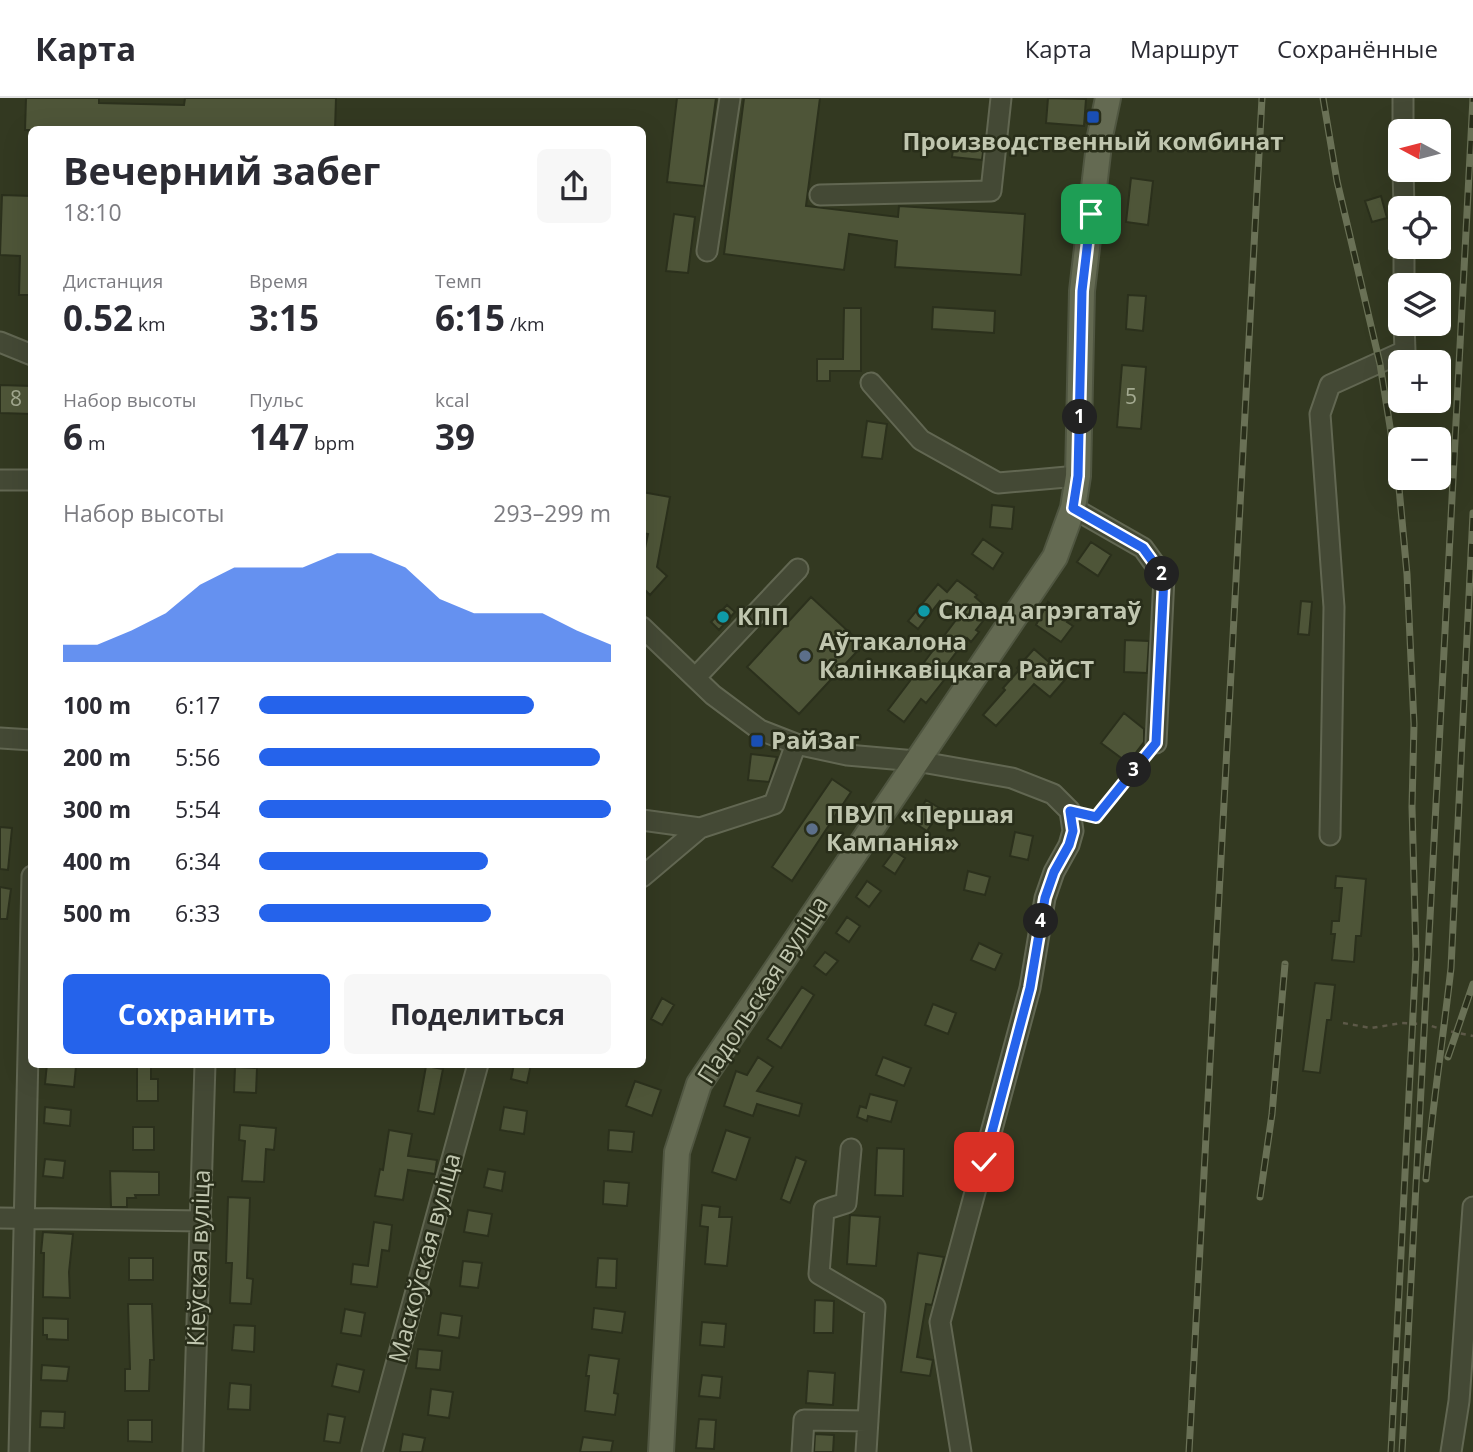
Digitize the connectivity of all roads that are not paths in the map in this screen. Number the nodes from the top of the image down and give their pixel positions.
1 (730, 98) edge
2 (1002, 98) edge
3 (1108, 98) edge
4 (1403, 98) edge
5 (1403, 119) edge
6 (820, 195) dead end
7 (707, 251) dead end
8 (1405, 336) edge
9 (0, 342) edge
10 (28, 353) edge
11 (871, 383) dead end
12 (1078, 476) junction
13 (0, 480) edge
14 (28, 480) edge
15 (1073, 508) junction
16 (798, 569) dead end
17 (646, 631) edge
18 (696, 677) junction
19 (0, 738) edge
20 (28, 740) edge
21 (1156, 743) road end
22 (796, 744) junction
23 (916, 761) junction
24 (646, 821) edge
25 (700, 828) junction
26 (1330, 835) dead end
27 (646, 874) edge
28 (28, 1013) edge
29 (205, 1068) edge
30 (477, 1068) edge
31 (850, 1149) dead end
32 (1473, 1207) edge
33 (0, 1218) edge
34 (22, 1218) junction
35 (201, 1221) junction
36 (1459, 1401) junction
37 (1473, 1419) edge
38 (868, 1421) junction
39 (19, 1452) edge
40 (193, 1452) edge
41 (372, 1452) edge
42 (661, 1452) edge
43 (802, 1452) edge
44 (866, 1452) edge
45 (961, 1452) edge
46 (1451, 1452) edge

1 - 7 street
2 - 6 street
3 - 12 main road, Падольская вуліца
4 - 5 street
8 - 26 street
9 - 10 street
11 - 12 street
12 - 15 main road, Падольская вуліца
13 - 14 street
15 - 21 street
15 - 23 main road, Падольская вуліца
16 - 18 street
17 - 18 street
18 - 22 street
19 - 20 street
22 - 23 street
22 - 25 street
23 - 42 main road, Падольская вуліца
23 - 45 street
24 - 25 street
25 - 27 street
28 - 34 street
29 - 35 street, Кіеўская вуліца
30 - 41 street, Маскоўская вуліца
31 - 38 street
32 - 36 street
33 - 34 street
34 - 35 street
34 - 39 street
35 - 40 street, Кіеўская вуліца
36 - 37 street
36 - 46 street
38 - 43 street
38 - 44 street

